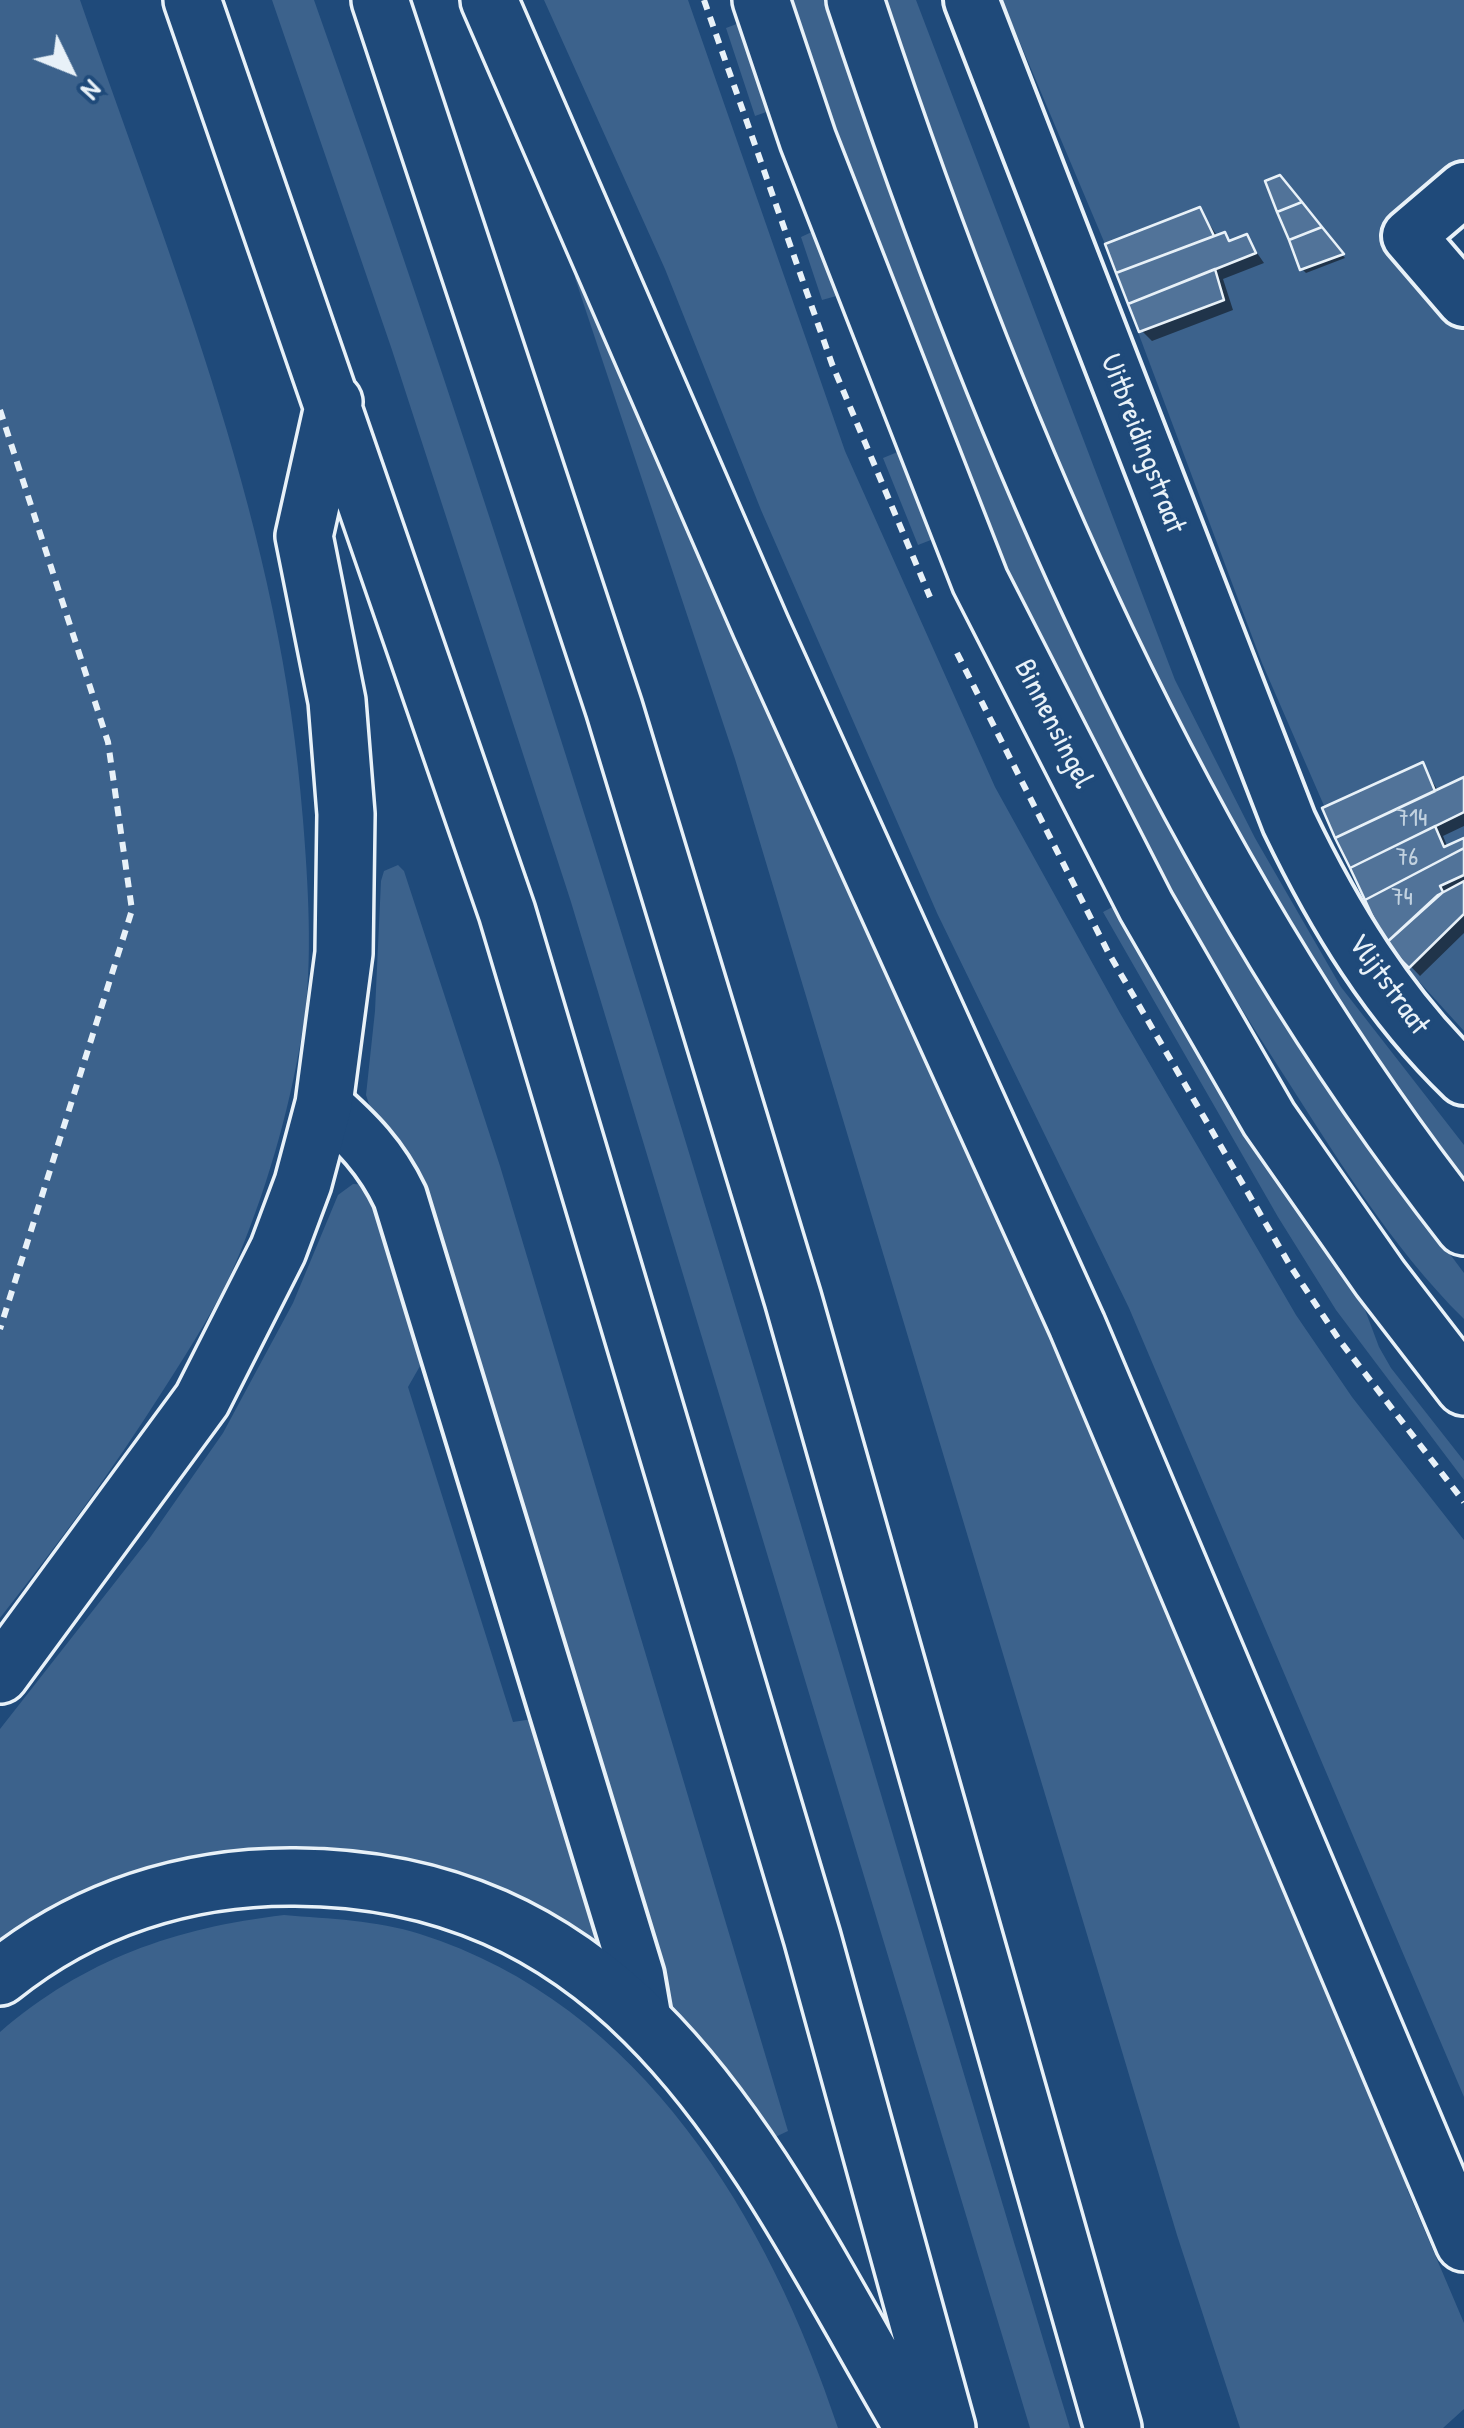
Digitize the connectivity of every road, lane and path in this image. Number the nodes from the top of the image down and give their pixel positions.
1 (192, 0) edge
2 (380, 0) edge
3 (489, 0) edge
4 (761, 0) edge
5 (855, 0) edge
6 (971, 0) edge
7 (1464, 188) edge
8 (1464, 300) edge
9 (334, 402) junction
10 (0, 410) edge
11 (1319, 886) joint
12 (1464, 1078) edge
13 (324, 1104) junction
14 (1464, 1227) edge
15 (0, 1329) edge
16 (1464, 1387) edge
17 (0, 1675) edge
18 (0, 1977) edge
19 (644, 2021) junction
20 (1379, 2036) junction
21 (1464, 2183) edge
22 (1464, 2243) edge
23 (1076, 2305) junction
24 (914, 2428) edge
25 (948, 2428) edge
26 (1113, 2428) edge
27 (1145, 2428) edge

1 - 9 main road
2 - 23 main road
3 - 20 main road
4 - 16 main road, Binnensingel
5 - 14 main road
6 - 11 street, Uitbreidingstraat
7 - 8 street
9 - 13 main road
9 - 25 main road
10 - 15 path
11 - 12 street, Vlijtstraat
13 - 17 main road
13 - 19 street
18 - 19 main road
19 - 24 main road
20 - 21 main road
20 - 22 main road
23 - 26 main road
23 - 27 main road

